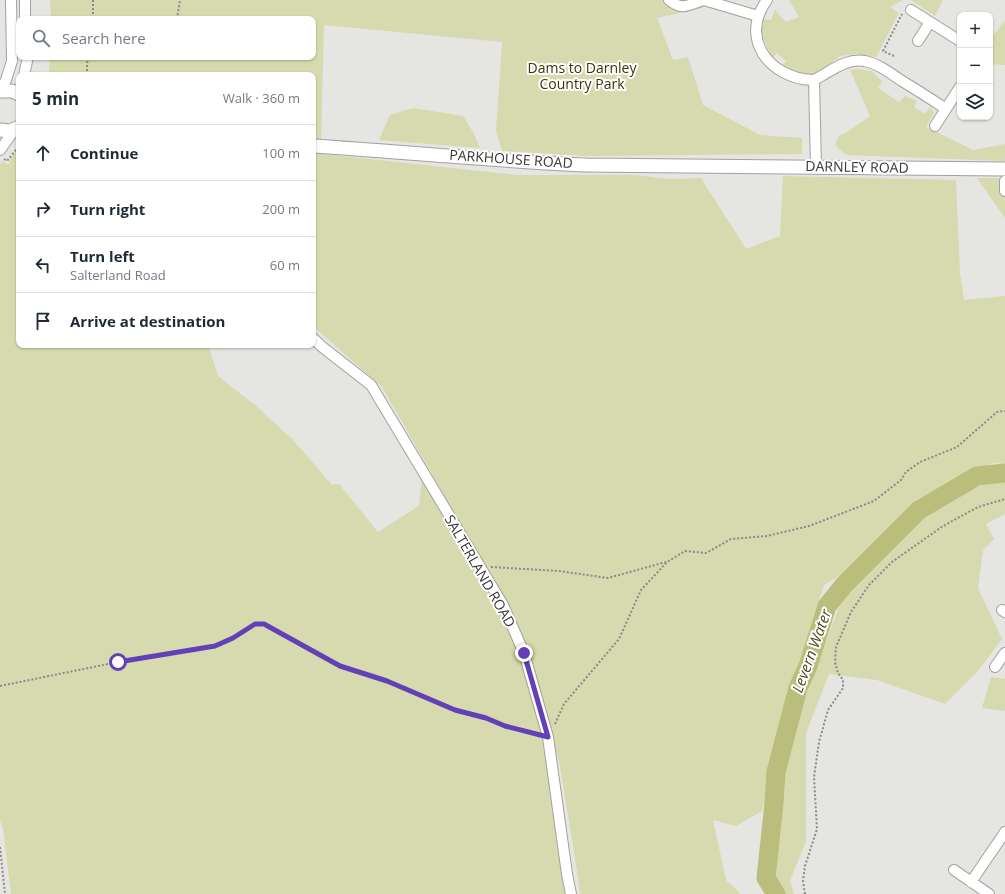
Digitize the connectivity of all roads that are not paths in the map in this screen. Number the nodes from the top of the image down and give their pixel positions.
1 (11, 0) edge
2 (25, 0) edge
3 (669, 0) edge
4 (704, 0) edge
5 (767, 0) edge
6 (911, 10) road end
7 (26, 16) edge
8 (758, 16) junction
9 (930, 22) junction
10 (957, 39) edge
11 (918, 41) dead end
12 (27, 60) edge
13 (25, 72) edge
14 (814, 80) junction
15 (0, 91) edge
16 (957, 92) edge
17 (16, 93) edge
18 (946, 109) junction
19 (935, 126) dead end
20 (16, 128) edge
21 (16, 129) edge
22 (0, 130) edge
23 (316, 146) edge
24 (0, 150) edge
25 (709, 165) joint
26 (816, 166) junction
27 (1005, 169) edge
28 (1005, 181) edge
29 (1005, 191) edge
30 (316, 341) edge
31 (1005, 653) edge
32 (995, 667) dead end
33 (1005, 832) edge
34 (954, 870) dead end
35 (971, 882) junction
36 (571, 894) edge
37 (989, 894) edge

1 - 15 street
2 - 7 street
3 - 4 street
4 - 8 street
5 - 8 street
6 - 9 street
8 - 14 street
9 - 10 street
9 - 11 street
12 - 13 street
14 - 18 street
14 - 26 street
15 - 17 main road
16 - 18 street
18 - 19 street
20 - 22 main road
21 - 24 street
23 - 25 main road, PARKHOUSE ROAD
25 - 26 main road, DARNLEY ROAD
26 - 27 main road, DARNLEY ROAD
28 - 29 street
30 - 36 street, SALTERLAND ROAD
31 - 32 street
33 - 35 street
34 - 35 street
35 - 37 street

